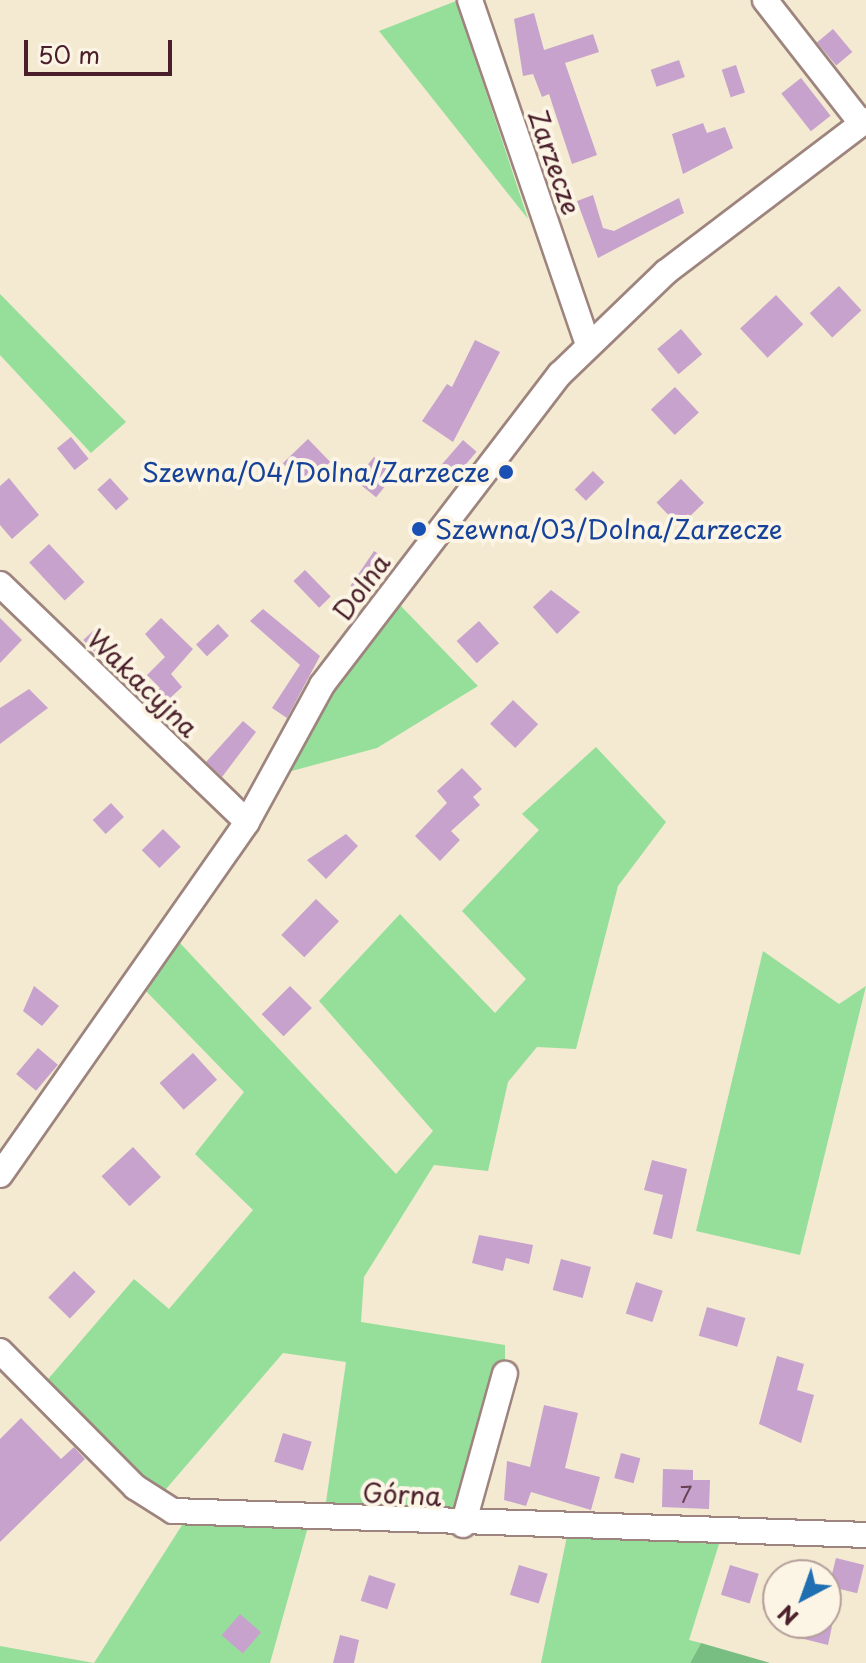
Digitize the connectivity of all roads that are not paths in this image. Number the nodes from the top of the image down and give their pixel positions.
1 (470, 0) edge
2 (765, 0) edge
3 (864, 122) edge
4 (587, 342) junction
5 (0, 584) edge
6 (247, 822) junction
7 (0, 1175) edge
8 (0, 1351) edge
9 (505, 1374) dead end
10 (463, 1525) junction
11 (866, 1535) edge

1 - 4 street, Zarzecze
2 - 3 street
3 - 4 street, Dolna
4 - 6 street, Dolna
5 - 6 street, Wakacyjna
6 - 7 street, Dolna
8 - 10 street, Górna
9 - 10 street
10 - 11 street, Górna

